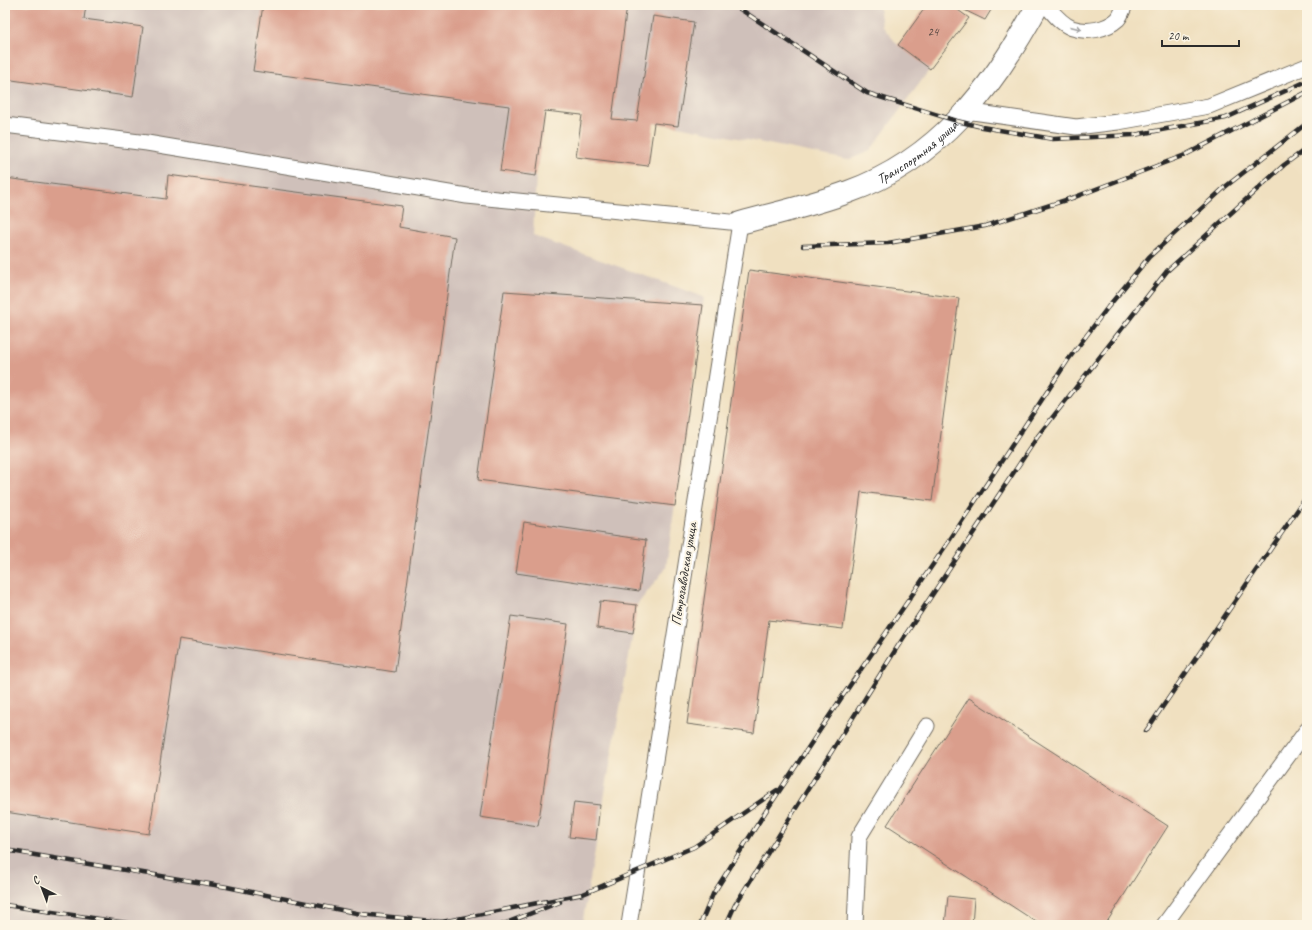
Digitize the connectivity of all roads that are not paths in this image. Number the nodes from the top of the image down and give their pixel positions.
1 (1038, 5) edge
2 (1046, 5) edge
3 (1125, 5) edge
4 (1307, 66) edge
5 (966, 112) junction
6 (5, 124) edge
7 (740, 223) junction
8 (927, 726) dead end
9 (1307, 730) edge
10 (629, 925) edge
11 (856, 925) edge
12 (1164, 925) edge

1 - 5 street, Транспортная улица
2 -> 3 lane
4 - 5 lane
5 - 7 street, Транспортная улица
6 - 7 lane
7 - 10 lane, Петрозаводская улица
8 - 11 lane
9 - 12 lane

